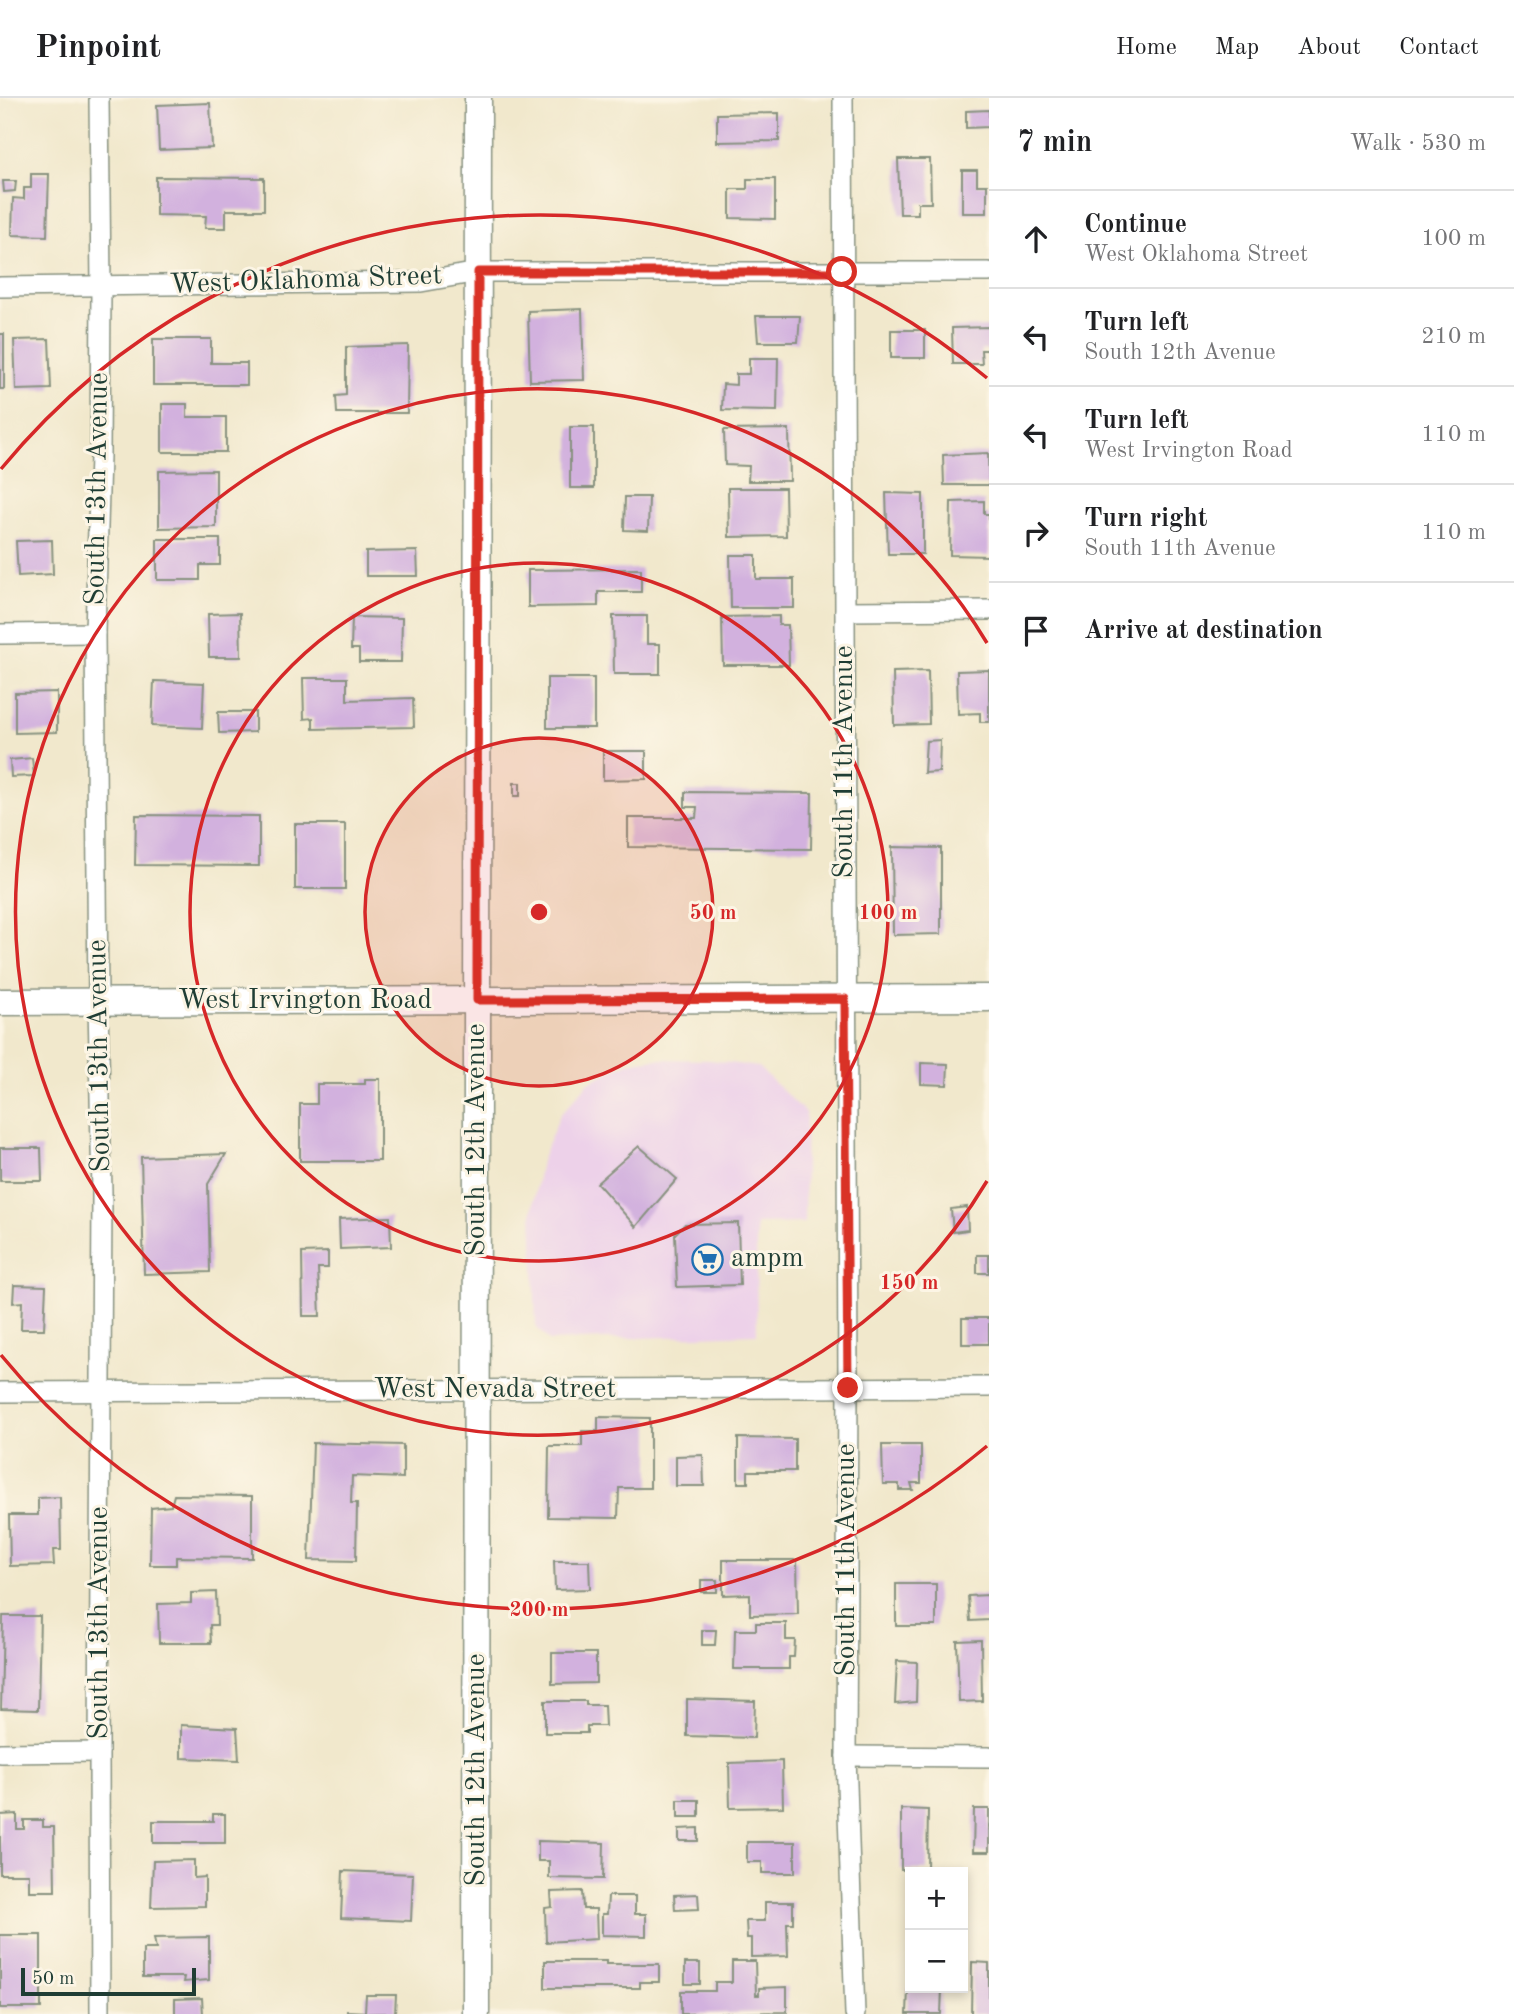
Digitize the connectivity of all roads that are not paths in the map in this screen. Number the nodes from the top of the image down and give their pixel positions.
1 (99, 98) edge
2 (478, 98) edge
3 (843, 98) edge
4 (478, 272) junction
5 (842, 272) junction
6 (989, 272) edge
7 (102, 286) junction
8 (0, 287) edge
9 (989, 610) edge
10 (845, 611) junction
11 (95, 633) junction
12 (0, 634) edge
13 (845, 999) junction
14 (989, 999) edge
15 (477, 1000) junction
16 (0, 1002) edge
17 (98, 1003) junction
18 (989, 1387) edge
19 (848, 1388) junction
20 (478, 1391) junction
21 (0, 1392) edge
22 (101, 1392) junction
23 (99, 1752) junction
24 (0, 1753) edge
25 (846, 1756) junction
26 (989, 1756) edge
27 (100, 2014) edge
28 (477, 2014) edge
29 (855, 2014) edge

1 - 7 street, South 13th Avenue
2 - 4 main road, South 12th Avenue
3 - 5 street, South 11th Avenue
4 - 5 street, West Oklahoma Street
4 - 7 street, West Oklahoma Street
4 - 15 main road, South 12th Avenue
5 - 6 street, West Oklahoma Street
5 - 10 street, South 11th Avenue
7 - 8 street, West Oklahoma Street
7 - 11 street, South 13th Avenue
9 - 10 street
10 - 13 street, South 11th Avenue
11 - 12 street
11 - 17 street, South 13th Avenue
13 - 14 main road, West Irvington Road
13 - 15 main road, West Irvington Road
13 - 19 street, South 11th Avenue
15 - 17 main road, West Irvington Road
15 - 20 main road, South 12th Avenue
16 - 17 main road, West Irvington Road
17 - 22 street, South 13th Avenue
18 - 19 street, West Nevada Street
19 - 20 street, West Nevada Street
19 - 25 street, South 11th Avenue
20 - 22 street, West Nevada Street
20 - 28 main road, South 12th Avenue
21 - 22 street, West Nevada Street
22 - 23 street, South 13th Avenue
23 - 24 street
23 - 27 street, South 13th Avenue
25 - 26 street
25 - 29 street, South 11th Avenue

